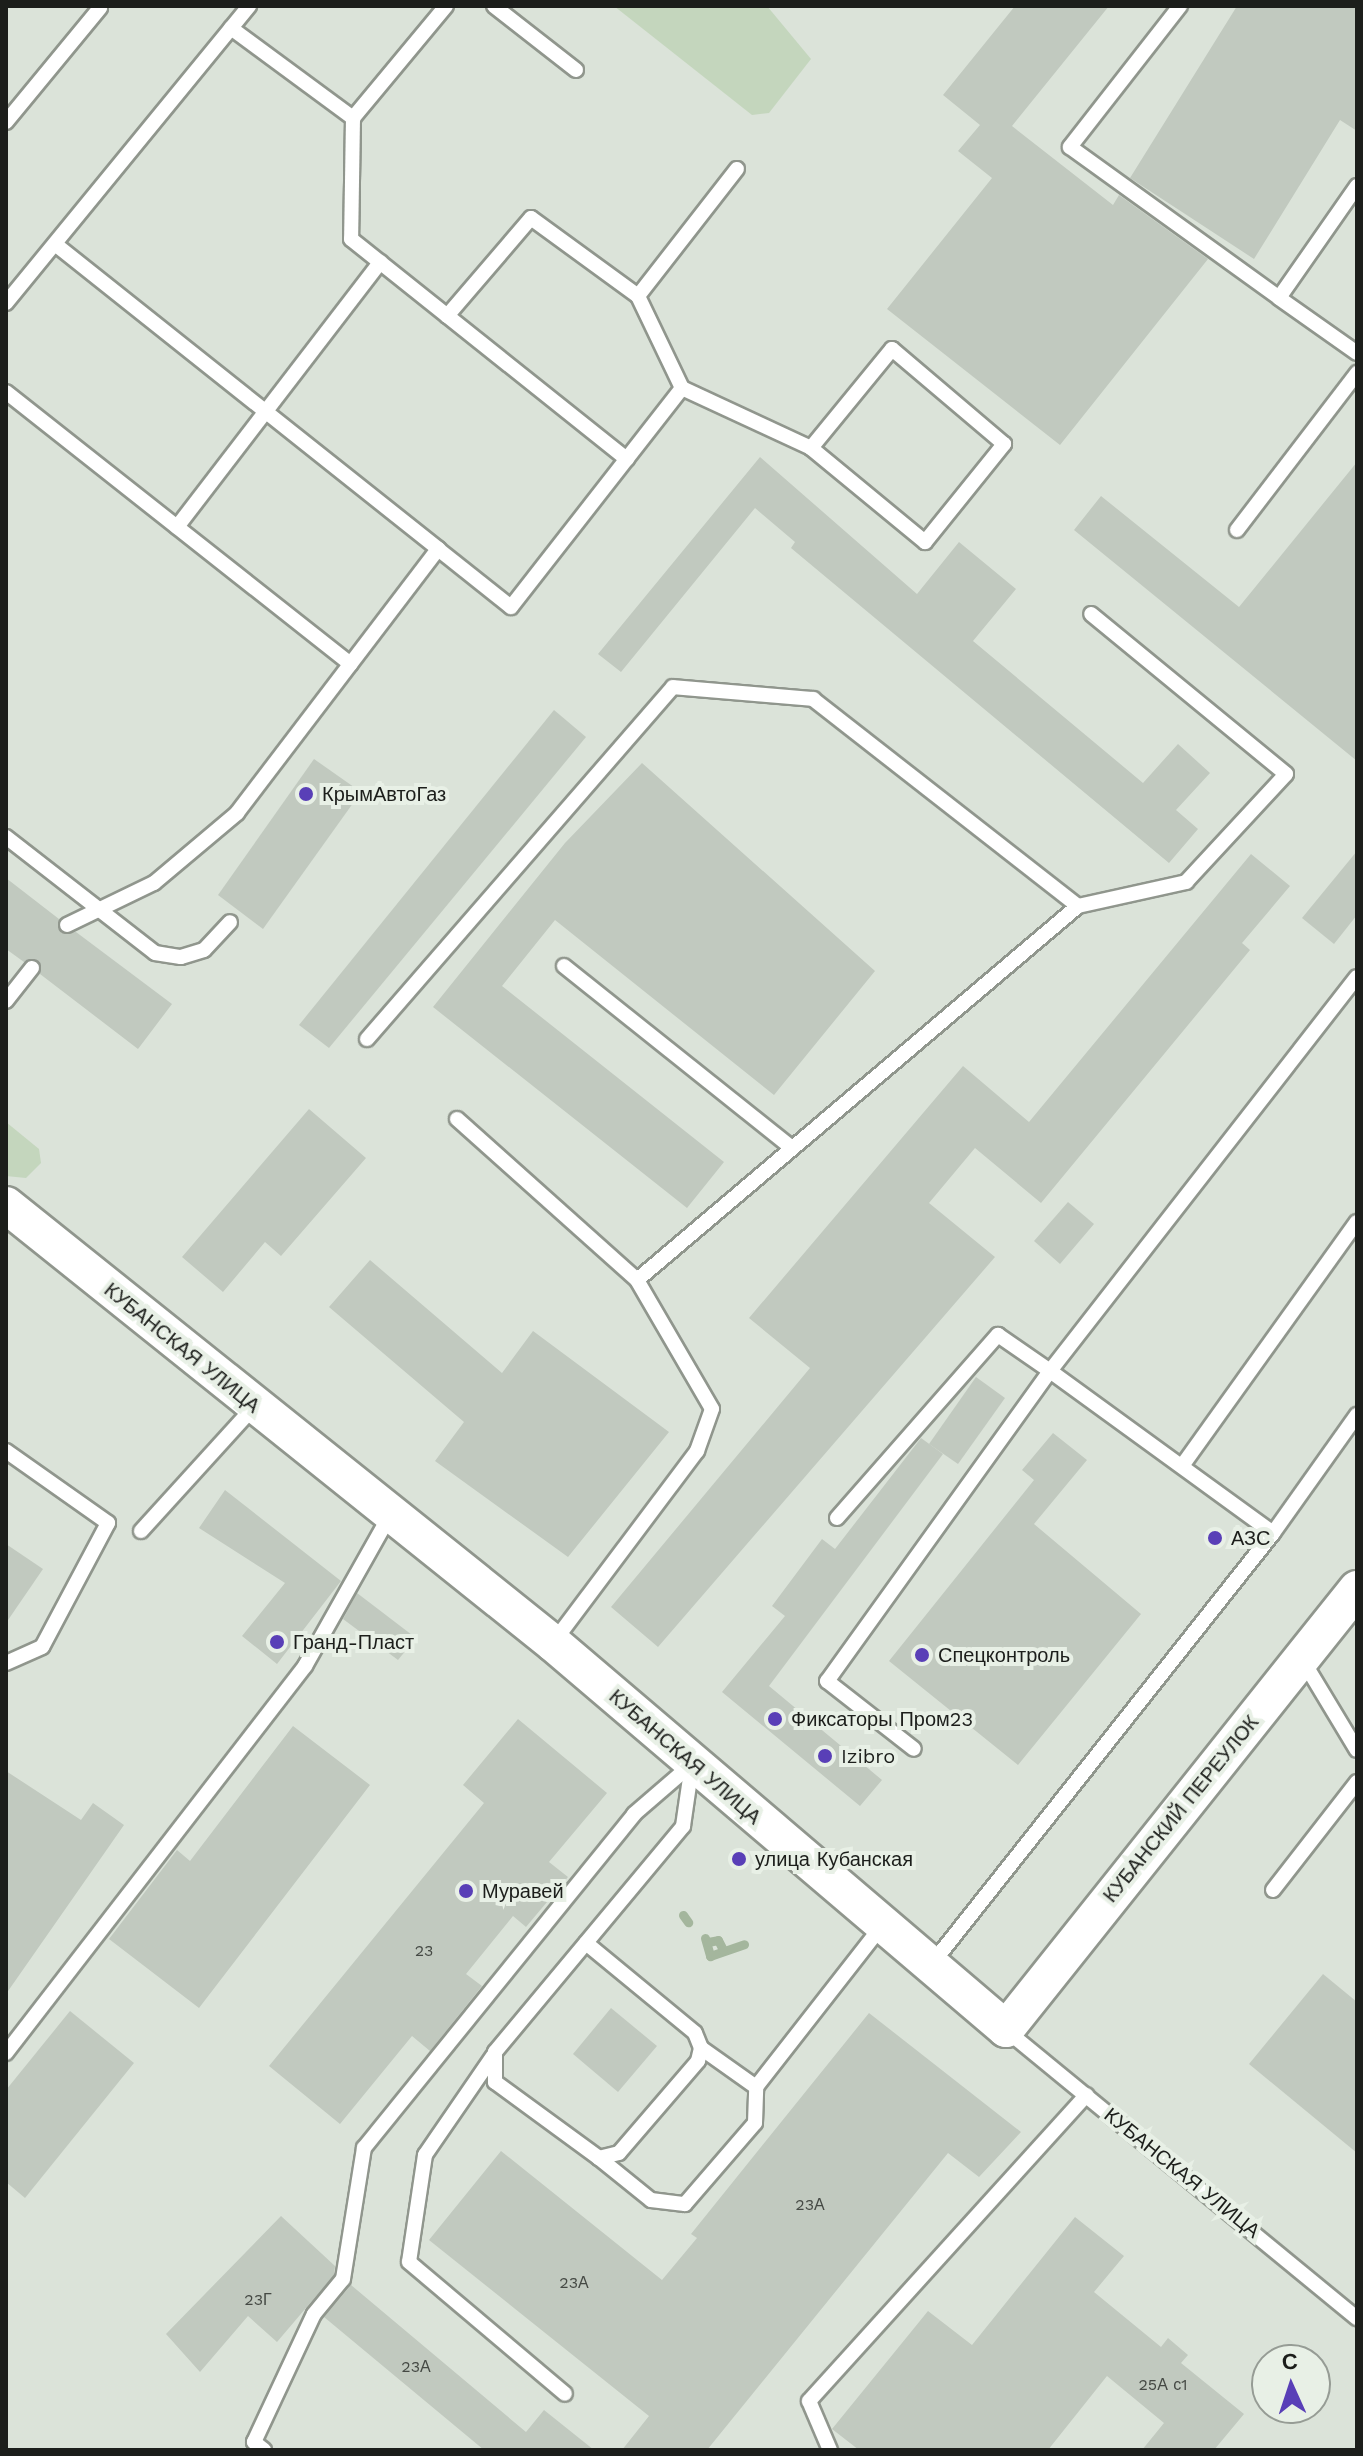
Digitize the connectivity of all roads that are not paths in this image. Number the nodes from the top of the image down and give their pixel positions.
1 (249, 6) edge
2 (446, 6) edge
3 (494, 6) edge
4 (1180, 6) edge
5 (100, 8) edge
6 (231, 28) junction
7 (576, 70) dead end
8 (353, 118) junction
9 (6, 122) edge
10 (737, 169) dead end
11 (1357, 186) edge
12 (55, 244) junction
13 (380, 262) junction
14 (638, 296) junction
15 (1279, 298) junction
16 (6, 303) edge
17 (447, 316) junction
18 (1357, 353) edge
19 (1357, 373) edge
20 (682, 388) junction
21 (6, 392) edge
22 (811, 448) junction
23 (627, 459) junction
24 (177, 527) junction
25 (1237, 530) dead end
26 (438, 549) junction
27 (1091, 614) dead end
28 (350, 664) junction
29 (6, 837) edge
30 (1078, 906) junction
31 (95, 911) junction
32 (230, 922) dead end
33 (67, 925) dead end
34 (564, 966) dead end
35 (32, 968) dead end
36 (1357, 977) edge
37 (6, 1001) edge
38 (367, 1039) dead end
39 (457, 1119) dead end
40 (791, 1147) junction
41 (6, 1205) edge
42 (1357, 1222) edge
43 (637, 1280) junction
44 (1050, 1371) junction
45 (254, 1407) junction
46 (1357, 1415) edge
47 (6, 1451) edge
48 (1182, 1466) junction
49 (389, 1517) junction
50 (837, 1518) dead end
51 (141, 1531) dead end
52 (1273, 1533) junction
53 (1357, 1589) edge
54 (553, 1643) junction
55 (1302, 1658) junction
56 (6, 1663) edge
57 (914, 1749) dead end
58 (1357, 1750) edge
59 (692, 1764) junction
60 (1357, 1782) edge
61 (1273, 1890) dead end
62 (881, 1927) junction
63 (586, 1943) junction
64 (931, 1966) junction
65 (1006, 2029) junction
66 (701, 2048) junction
67 (495, 2052) junction
68 (6, 2053) edge
69 (756, 2087) junction
70 (1086, 2095) junction
71 (599, 2158) junction
72 (1357, 2318) edge
73 (565, 2394) dead end
74 (264, 2450) edge
75 (830, 2450) edge

1 - 6 lane
2 - 8 lane
3 - 7 lane
4 - 15 lane
5 - 9 lane
6 - 8 lane
6 - 12 lane
8 - 13 lane
10 - 14 lane
11 - 15 lane
12 - 16 lane
12 - 26 lane
13 - 17 lane
13 - 24 lane
14 - 17 lane
14 - 20 lane
15 - 18 lane
17 - 23 lane
19 - 25 lane
20 - 22 lane
20 - 23 lane
21 - 24 lane
22 - 22 lane
23 - 26 lane
24 - 28 lane
26 - 28 lane
27 - 30 lane
28 - 31 lane
29 - 31 lane
30 - 38 lane
30 - 40 lane
31 - 32 lane
31 - 33 lane
34 - 40 lane
35 - 37 lane
36 - 44 lane
39 - 43 lane
40 - 43 lane
41 - 45 main road, КУБАНСКАЯ УЛИЦА
42 - 48 lane
43 - 54 lane
44 - 48 lane
44 - 50 lane
44 - 57 lane
45 - 49 main road, КУБАНСКАЯ УЛИЦА
45 - 51 lane
46 - 52 lane
47 - 56 lane
48 - 52 lane
49 - 54 main road, КУБАНСКАЯ УЛИЦА
49 - 68 lane
52 - 64 lane
53 - 55 main road, КУБАНСКИЙ ПЕРЕУЛОК
54 - 59 main road, КУБАНСКАЯ УЛИЦА
55 - 58 lane
55 - 65 main road, КУБАНСКИЙ ПЕРЕУЛОК
59 - 62 main road, КУБАНСКАЯ УЛИЦА
59 - 63 lane
59 - 74 lane
60 - 61 lane
62 - 64 main road, КУБАНСКАЯ УЛИЦА
62 - 69 lane
63 - 66 lane
63 - 67 lane
64 - 65 main road, КУБАНСКАЯ УЛИЦА
65 - 70 lane, КУБАНСКАЯ УЛИЦА
66 - 69 lane
66 - 71 lane
67 - 71 lane
67 - 73 lane
69 - 71 lane
70 - 72 lane, КУБАНСКАЯ УЛИЦА
70 - 75 lane

